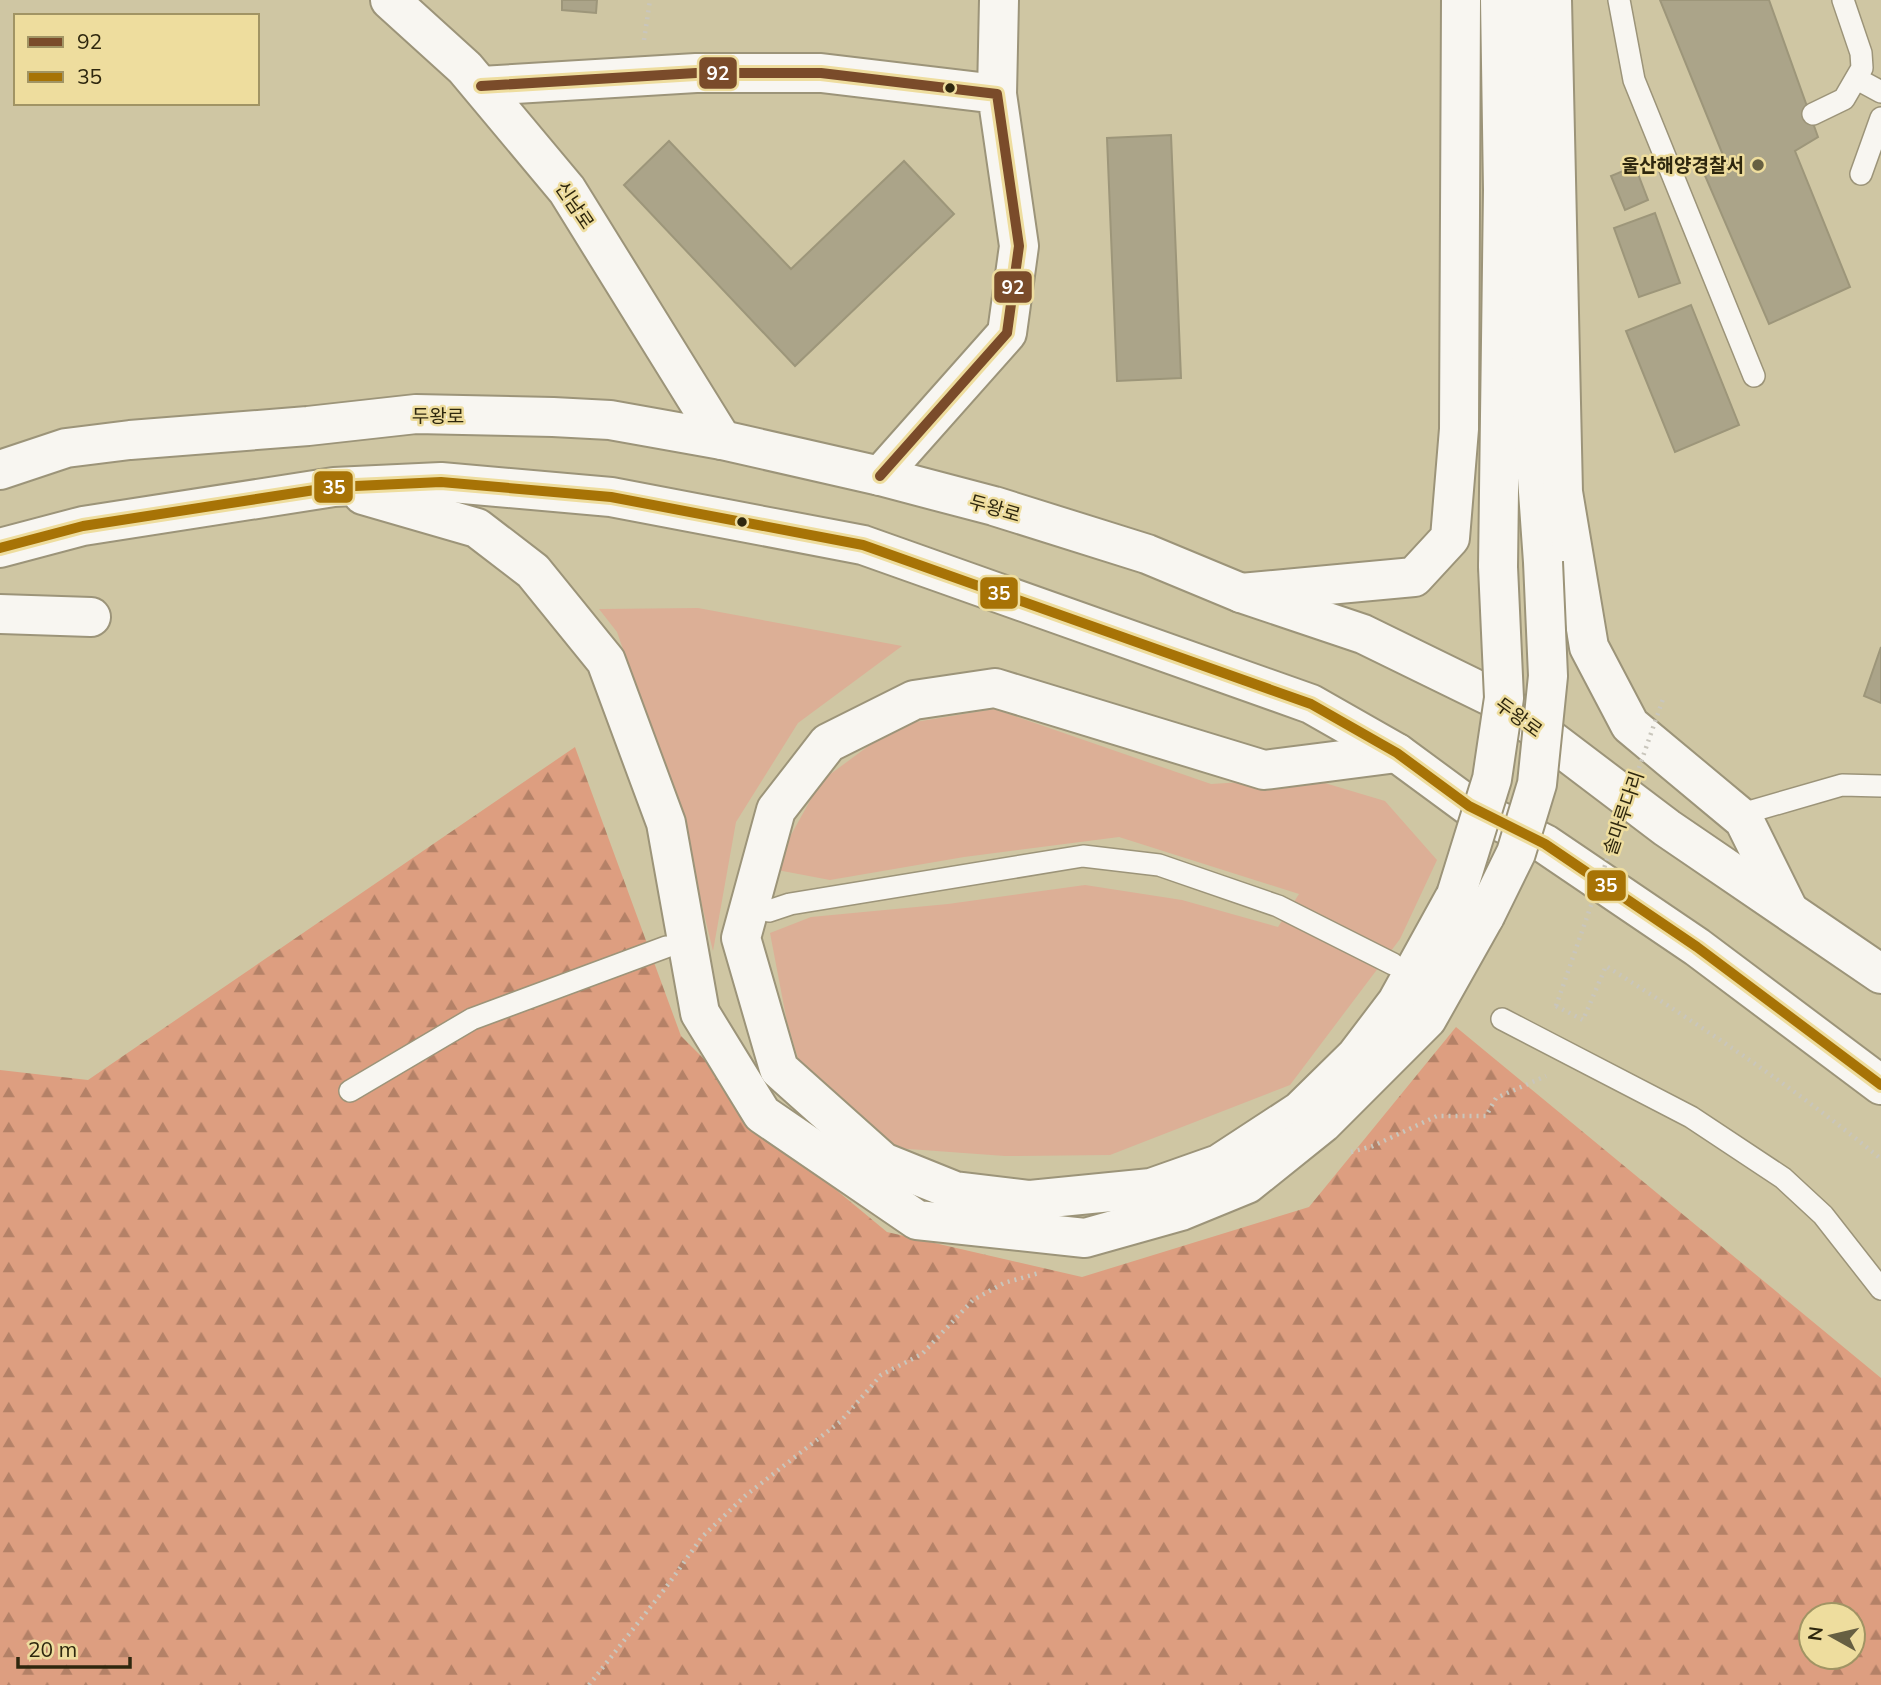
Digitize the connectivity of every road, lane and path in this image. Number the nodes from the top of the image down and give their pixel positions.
1 (390, 0) edge
2 (650, 0) edge
3 (999, 0) edge
4 (1461, 0) edge
5 (1500, 0) edge
6 (1525, 0) edge
7 (1552, 0) edge
8 (1619, 0) edge
9 (1843, 1) edge
10 (644, 41) dead end
11 (1857, 79) junction
12 (481, 86) junction
13 (1881, 92) edge
14 (997, 94) junction
15 (1813, 114) dead end
16 (1881, 118) edge
17 (1861, 174) dead end
18 (1754, 376) dead end
19 (722, 440) junction
20 (0, 470) edge
21 (880, 476) junction
22 (334, 487) junction
23 (0, 548) edge
24 (1241, 593) junction
25 (0, 614) edge
26 (91, 617) dead end
27 (1663, 699) dead end
28 (1397, 753) junction
29 (1881, 786) edge
30 (1738, 815) junction
31 (1471, 906) junction
32 (1788, 909) junction
33 (769, 911) dead end
34 (666, 947) dead end
35 (1393, 964) dead end
36 (1881, 974) edge
37 (1502, 1019) dead end
38 (1570, 1055) junction
39 (1881, 1085) edge
40 (350, 1091) dead end
41 (1348, 1153) dead end
42 (1881, 1159) edge
43 (1040, 1273) dead end
44 (1881, 1289) edge
45 (589, 1685) edge

1 - 12 main road, 신남로
2 - 10 path
3 - 14 main road
4 - 24 main road
5 - 31 main road, bridge
6 - 31 main road, bridge
7 - 30 main road
8 - 18 lane
9 - 11 lane
11 - 13 lane
11 - 15 lane
12 - 14 main road
12 - 19 main road, 신남로
14 - 21 main road
16 - 17 lane
19 - 20 main road, 두왕로
19 - 21 main road, 두왕로
21 - 24 main road, 두왕로
22 - 23 main road
22 - 28 main road
22 - 31 main road
24 - 32 main road, 두왕로
25 - 26 main road
27 - 42 path, 솔마루다리, bridge
28 - 31 main road
28 - 39 main road
29 - 30 lane
30 - 32 main road
32 - 36 main road, 두왕로
33 - 35 lane
34 - 40 lane
37 - 38 lane
38 - 41 path
38 - 44 lane
43 - 45 path

